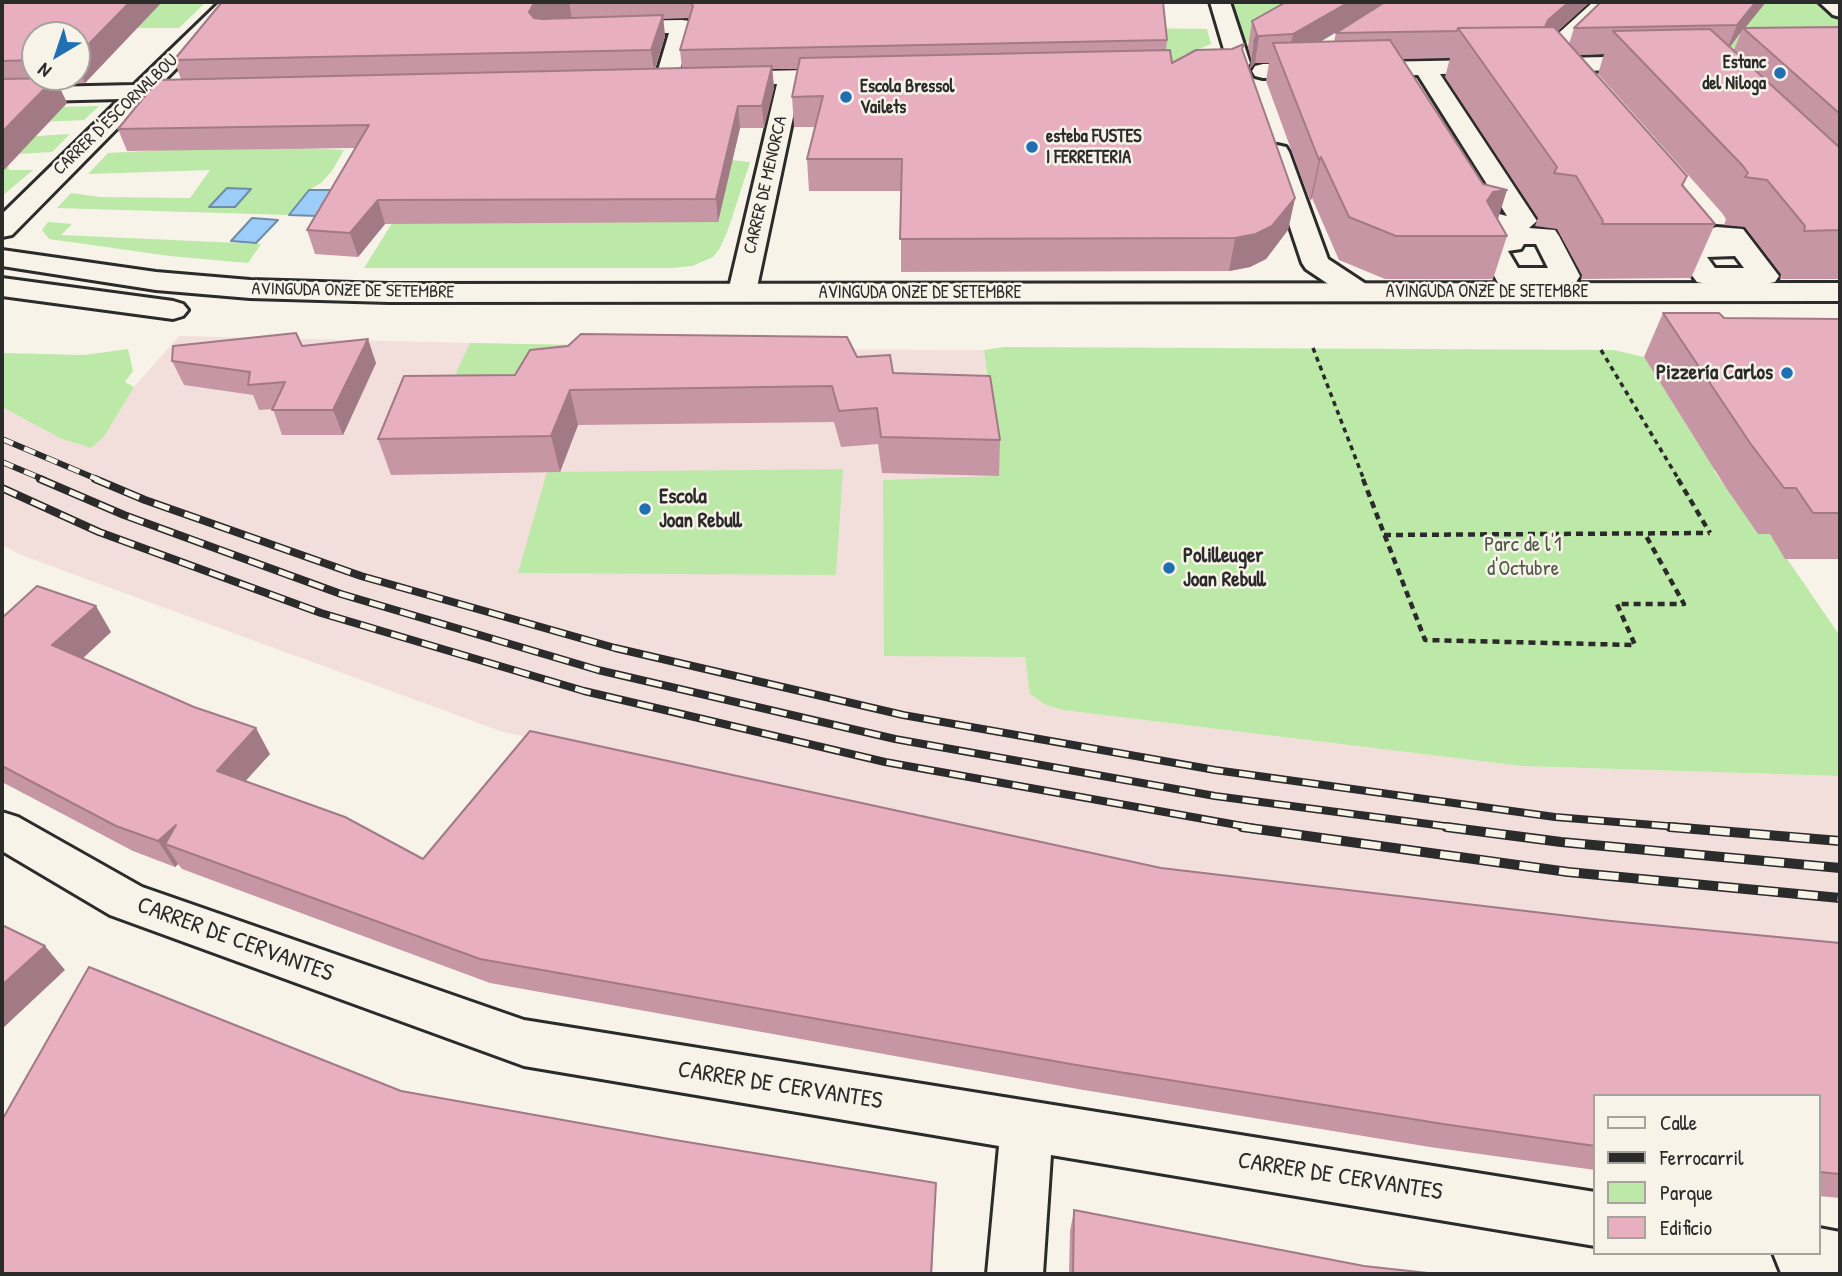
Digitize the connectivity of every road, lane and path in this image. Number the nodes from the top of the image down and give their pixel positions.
1 (231, 2) edge
2 (1220, 2) edge
3 (1605, 2) edge
4 (1829, 2) edge
5 (1840, 11) edge
6 (586, 27) edge
7 (1330, 48) edge
8 (1676, 62) edge
9 (1574, 64) junction
10 (1546, 65) junction
11 (1424, 67) junction
12 (1389, 68) junction
13 (1296, 69) junction
14 (872, 76) edge
15 (790, 78) junction
16 (666, 80) junction
17 (638, 81) edge
18 (224, 90) edge
19 (1403, 91) edge
20 (141, 92) junction
21 (2, 95) edge
22 (1268, 127) edge
23 (1452, 172) edge
24 (1702, 209) edge
25 (1673, 219) edge
26 (2, 229) edge
27 (2, 258) edge
28 (1316, 263) junction
29 (2, 287) edge
30 (742, 292) junction
31 (1278, 292) junction
32 (1359, 292) junction
33 (1840, 292) edge
34 (1840, 316) edge
35 (1313, 348) dead end
36 (1601, 350) dead end
37 (1645, 534) junction
38 (1384, 535) junction
39 (2, 830) edge
40 (1027, 1126) junction
41 (1594, 1219) edge
42 (1812, 1255) edge
43 (1840, 1260) edge
44 (1015, 1274) edge

1 - 20 street, CARRER D'ESCORNALBOU
2 - 13 street
3 - 10 street
4 - 5 street
6 - 16 street
7 - 13 street
8 - 9 street
9 - 10 street
9 - 10 street
10 - 11 street
11 - 12 street
11 - 23 street
12 - 13 street
12 - 19 street
14 - 15 street
15 - 16 street
15 - 30 street, CARRER DE MENORCA
16 - 17 street
18 - 20 street
20 - 21 street
20 - 26 street, CARRER D'ESCORNALBOU
22 - 28 street
24 - 25 street
27 - 30 street, AVINGUDA ONZE DE SETEMBRE
28 - 31 street
28 - 32 street
29 - 34 street, AVINGUDA ONZE DE SETEMBRE
30 - 31 street, AVINGUDA ONZE DE SETEMBRE
31 - 32 street, AVINGUDA ONZE DE SETEMBRE
32 - 33 street, AVINGUDA ONZE DE SETEMBRE
35 - 38 path
36 - 37 path
37 - 38 path
37 - 38 path
39 - 40 street, CARRER DE CERVANTES
40 - 41 street, CARRER DE CERVANTES
40 - 44 street
42 - 43 street

